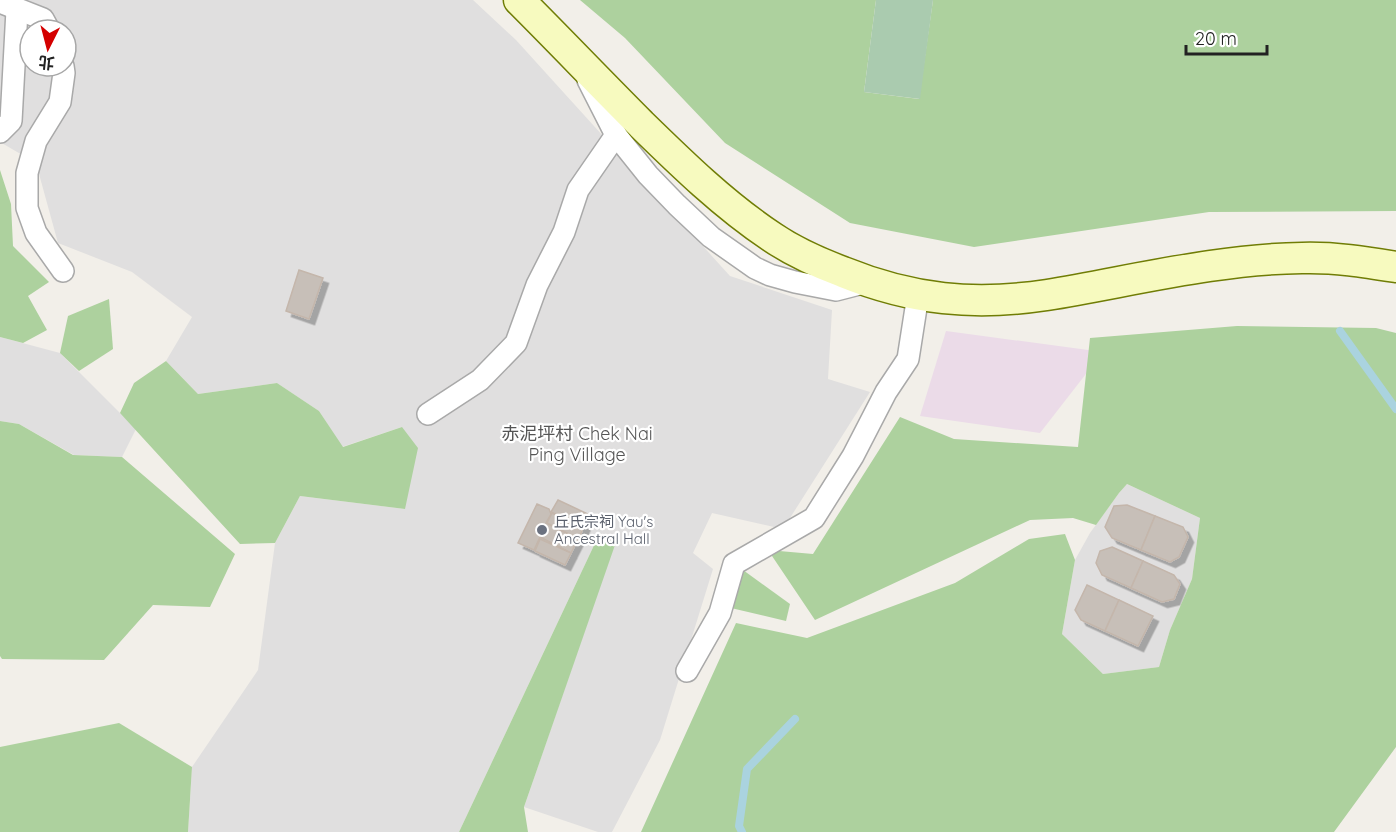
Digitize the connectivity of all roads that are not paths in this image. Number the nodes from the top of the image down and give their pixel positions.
1 (519, 0) edge
2 (9, 6) edge
3 (40, 18) edge
4 (581, 64) junction
5 (63, 78) edge
6 (0, 132) edge
7 (616, 135) junction
8 (1396, 267) edge
9 (63, 270) dead end
10 (867, 282) junction
11 (918, 295) junction
12 (428, 414) dead end
13 (687, 671) dead end

1 - 4 main road
2 - 3 street
2 - 6 street
4 - 7 street
4 - 10 main road
5 - 9 street
7 - 10 street
7 - 12 street
8 - 11 main road
10 - 11 main road
11 - 13 street

